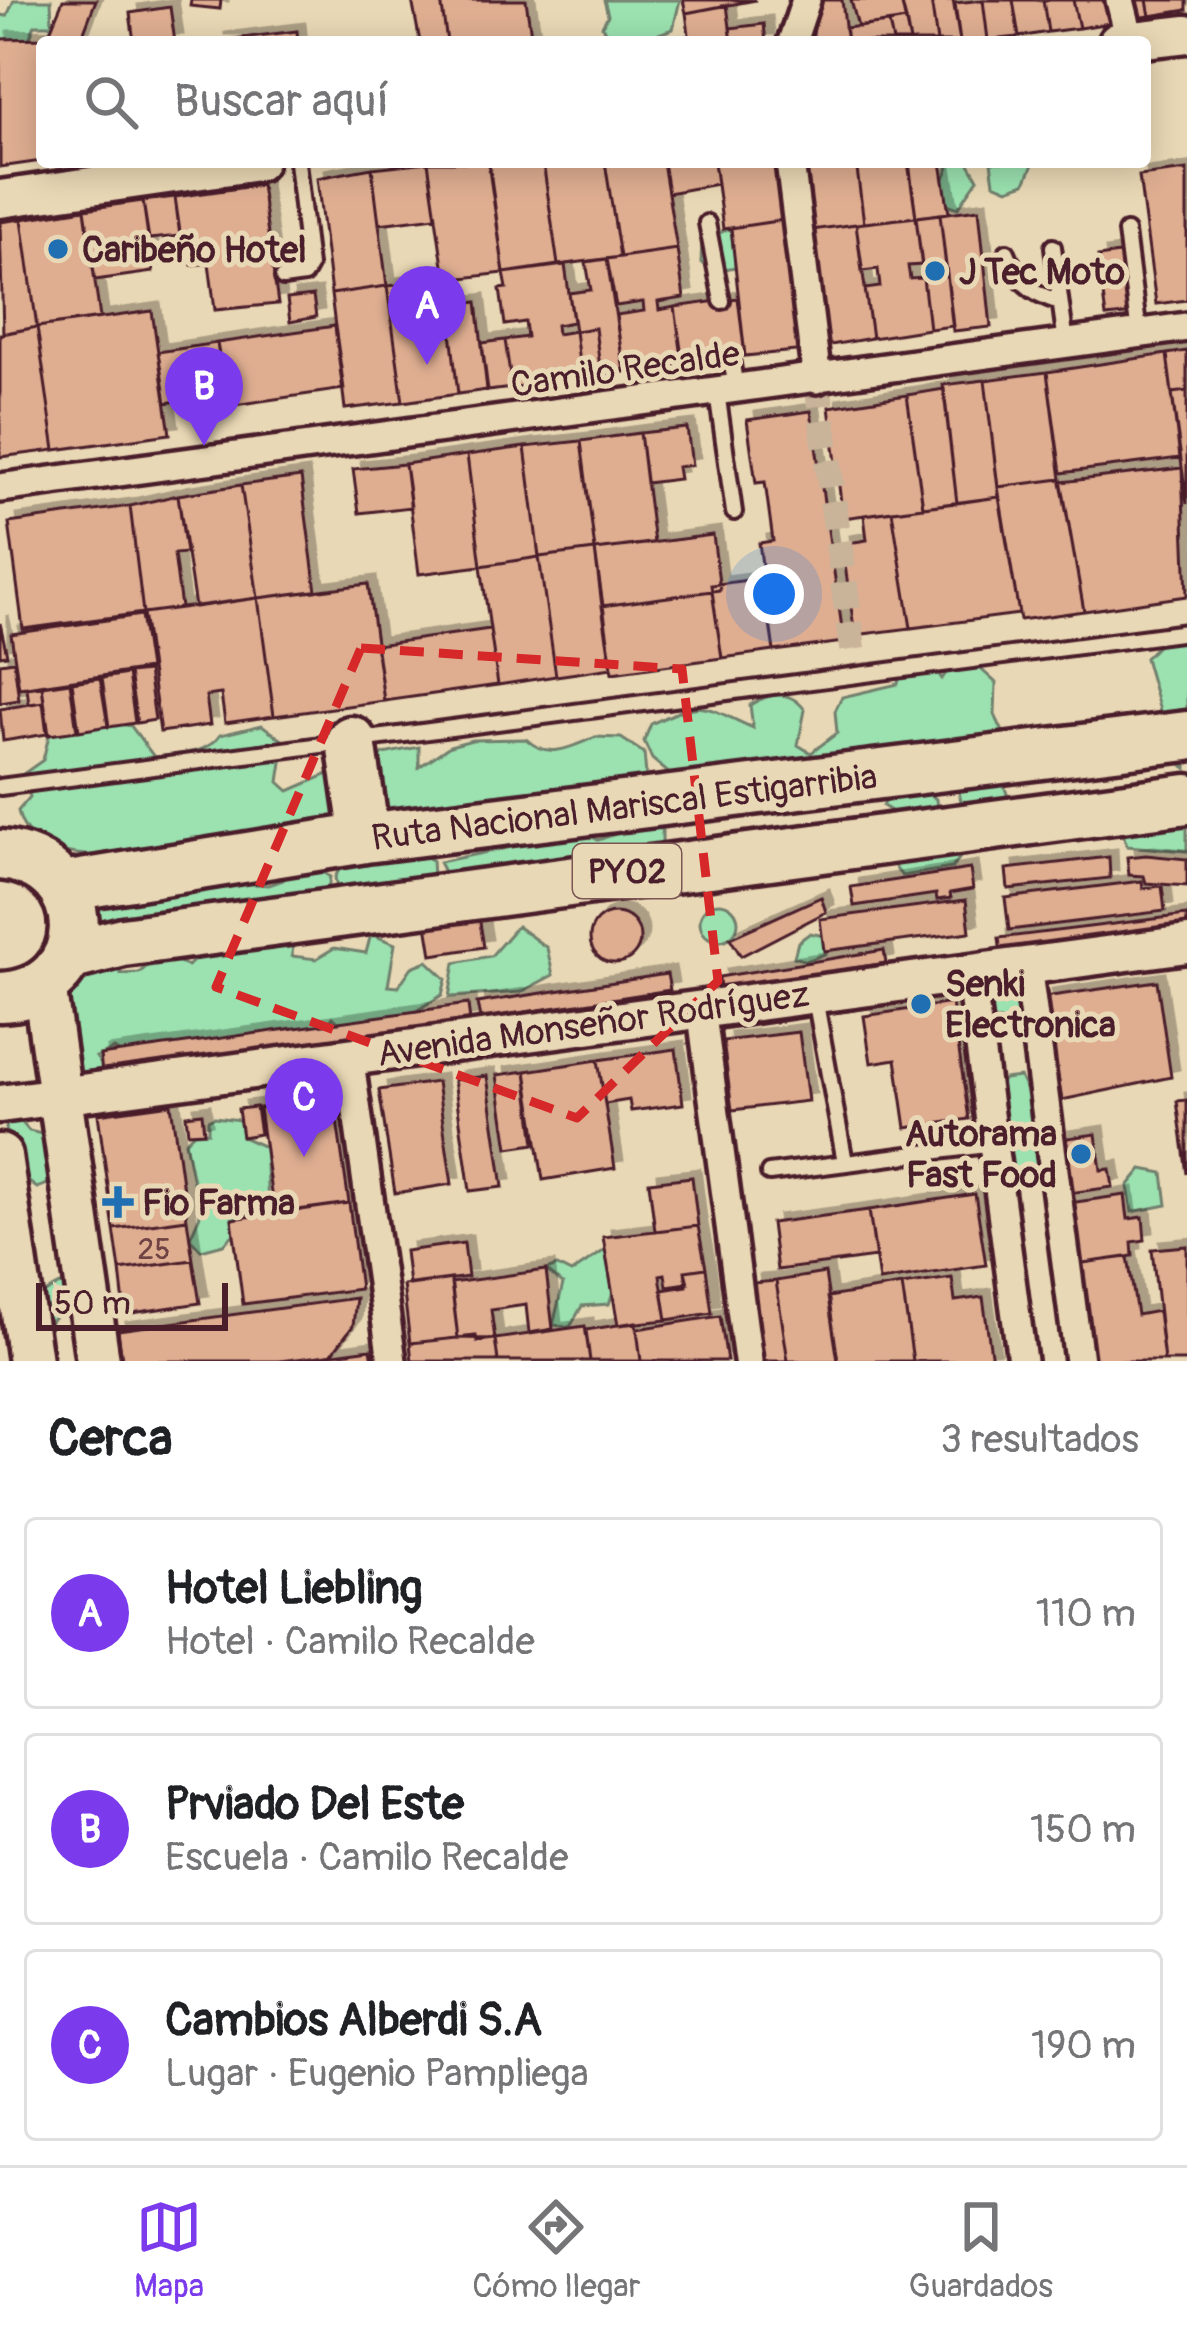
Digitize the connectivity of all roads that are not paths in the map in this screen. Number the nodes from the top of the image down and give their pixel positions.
1 (806, 0) edge
2 (1120, 0) edge
3 (1187, 34) edge
4 (794, 36) edge
5 (1124, 36) edge
6 (1151, 38) edge
7 (216, 168) edge
8 (297, 168) edge
9 (791, 168) edge
10 (0, 199) edge
11 (706, 223) dead end
12 (1126, 232) dead end
13 (1053, 247) dead end
14 (1007, 252) dead end
15 (283, 278) dead end
16 (722, 301) dead end
17 (1060, 302) junction
18 (1187, 327) edge
19 (1139, 334) junction
20 (1066, 343) junction
21 (730, 358) dead end
22 (817, 379) junction
23 (726, 391) junction
24 (0, 488) edge
25 (734, 512) dead end
26 (1187, 632) edge
27 (1187, 736) edge
28 (351, 741) junction
29 (0, 787) edge
30 (1187, 799) edge
31 (365, 838) junction
32 (6, 848) edge
33 (63, 887) junction
34 (1187, 944) edge
35 (1027, 965) junction
36 (970, 972) junction
37 (37, 979) edge
38 (815, 993) junction
39 (700, 1008) junction
40 (349, 1055) junction
41 (59, 1096) junction
42 (0, 1104) edge
43 (993, 1144) junction
44 (0, 1156) edge
45 (845, 1162) junction
46 (769, 1173) dead end
47 (4, 1212) edge
48 (31, 1361) edge
49 (98, 1361) edge
50 (392, 1361) edge
51 (748, 1361) edge
52 (1022, 1361) edge
53 (1079, 1361) edge

1 - 4 street
2 - 5 street
3 - 6 street
7 - 10 street
8 - 15 lane
9 - 22 street
11 - 16 lane
12 - 19 lane
13 - 17 lane
14 - 17 lane
17 - 20 lane
18 - 19 street, Camilo Recalde
19 - 20 street, Camilo Recalde
20 - 22 street, Camilo Recalde
21 - 23 lane
22 - 23 street, Camilo Recalde
23 - 24 street, Camilo Recalde
23 - 25 lane
26 - 28 lane
27 - 31 highway, Ruta Nacional Mariscal Estigarribia / PY02
28 - 29 lane
28 - 31 highway
30 - 37 highway, Ruta Nacional Mariscal Estigarribia / PY02
31 - 33 highway, Ruta Nacional Mariscal Estigarribia / PY02
32 - 33 highway
33 - 37 highway
34 - 35 street, Avenida Monseñor Rodríguez
35 - 36 street, Avenida Monseñor Rodríguez
35 - 53 street
36 - 38 street, Avenida Monseñor Rodríguez
36 - 43 street
37 - 41 main road
38 - 39 street, Avenida Monseñor Rodríguez
38 - 45 lane
39 - 40 street, Avenida Monseñor Rodríguez
39 - 51 street
40 - 41 street, Avenida Monseñor Rodríguez
40 - 50 street
41 - 42 street, Avenida Monseñor Rodríguez
41 - 49 main road
43 - 45 lane
43 - 52 street
44 - 47 main road
45 - 46 lane
47 - 48 main road

